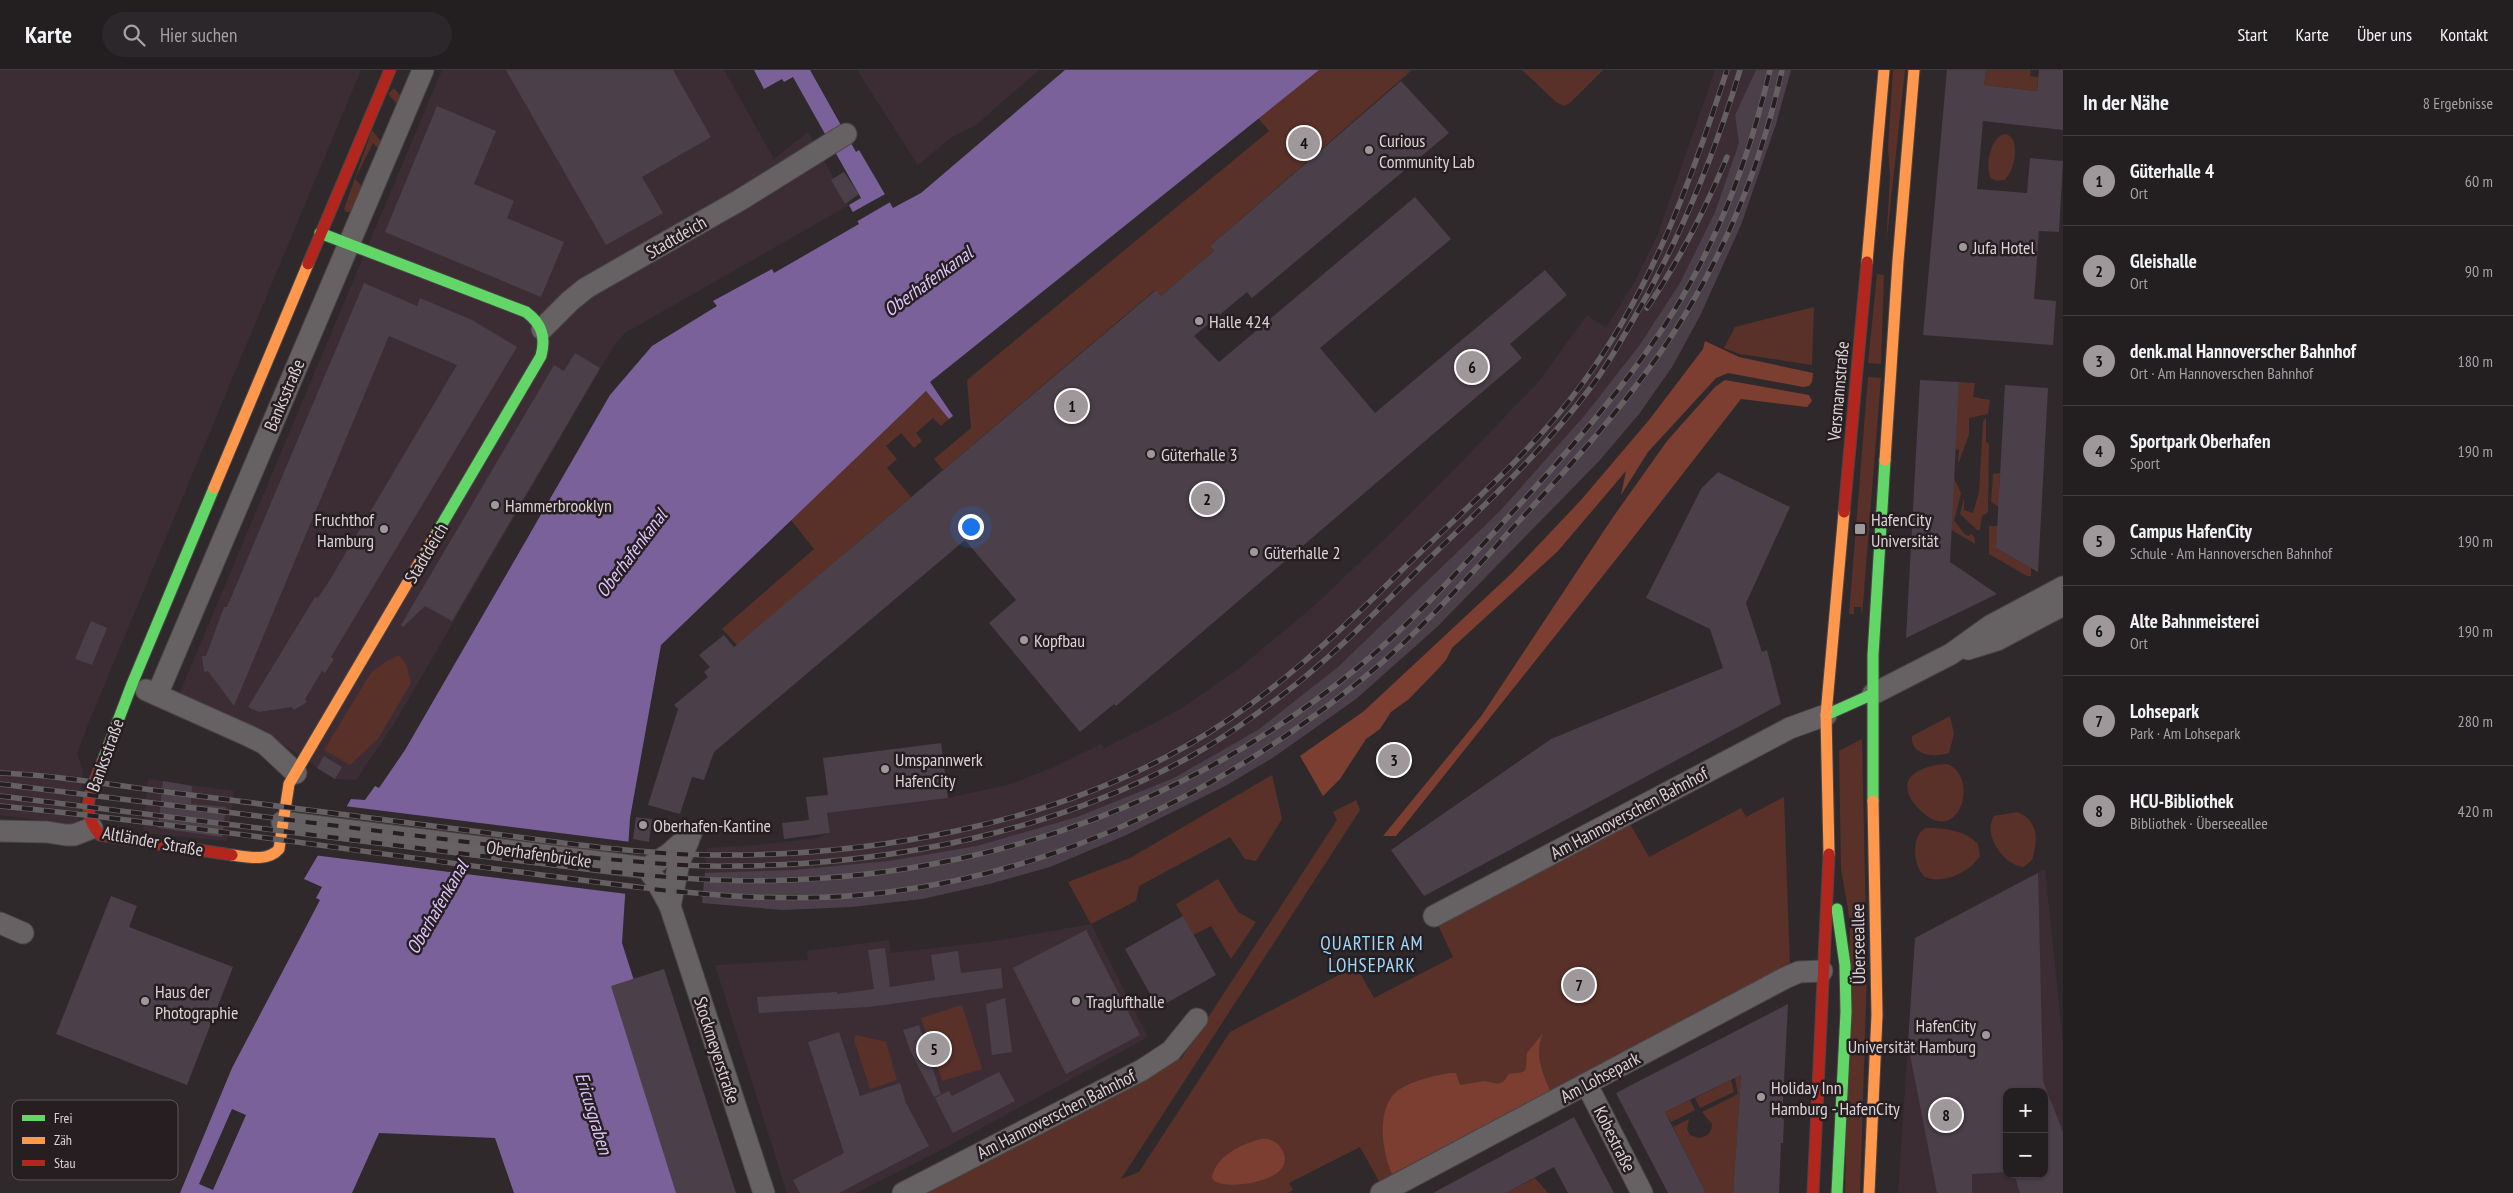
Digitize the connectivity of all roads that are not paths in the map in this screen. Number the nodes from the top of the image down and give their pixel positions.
1 (390, 70) edge
2 (423, 70) edge
3 (1884, 70) edge
4 (1914, 70) edge
5 (838, 138) dead end
6 (320, 233) junction
7 (349, 242) junction
8 (542, 329) junction
9 (2063, 587) edge
10 (2063, 605) edge
11 (2030, 613) junction
12 (132, 684) junction
13 (1873, 694) junction
14 (157, 695) junction
15 (1826, 715) junction
16 (296, 772) junction
17 (282, 822) junction
18 (92, 828) junction
19 (0, 831) edge
20 (637, 867) junction
21 (1828, 873) junction
22 (670, 906) junction
23 (1434, 916) dead end
24 (0, 923) edge
25 (24, 933) dead end
26 (1822, 971) junction
27 (1197, 1019) dead end
28 (1587, 1085) junction
29 (764, 1193) edge
30 (903, 1193) edge
31 (1381, 1193) edge
32 (1642, 1193) edge
33 (1813, 1193) edge
34 (1837, 1193) edge
35 (1869, 1193) edge

1 - 6 main road, Banksstraße
2 - 7 street, Banksstraße
3 - 15 main road, Versmannstraße
4 - 13 main road
5 - 8 street, Stadtdeich
6 - 7 main road
6 - 12 main road, Banksstraße
7 - 8 main road
7 - 14 street, Banksstraße
8 - 16 main road, Stadtdeich
9 - 11 street
10 - 11 street
11 - 13 street
12 - 14 street
12 - 18 main road, Banksstraße
13 - 15 main road
13 - 35 main road, Überseeallee
14 - 16 street
15 - 21 main road, Überseeallee
15 - 23 street, Am Hannoverschen Bahnhof
16 - 17 main road, Stadtdeich
17 - 18 main road, Altländer Straße
17 - 20 street, Oberhafenbrücke
18 - 19 street, Altländer Straße
20 - 22 street, Stockmeyerstraße
20 - 22 street, Stockmeyerstraße
21 - 26 main road, Überseeallee
21 - 34 main road, Überseeallee
22 - 29 street, Stockmeyerstraße
24 - 25 street
26 - 28 street, Am Lohsepark
26 - 33 main road, Überseeallee
27 - 30 street, Am Hannoverschen Bahnhof
28 - 31 street, Am Lohsepark
28 - 32 street, Kobestraße

